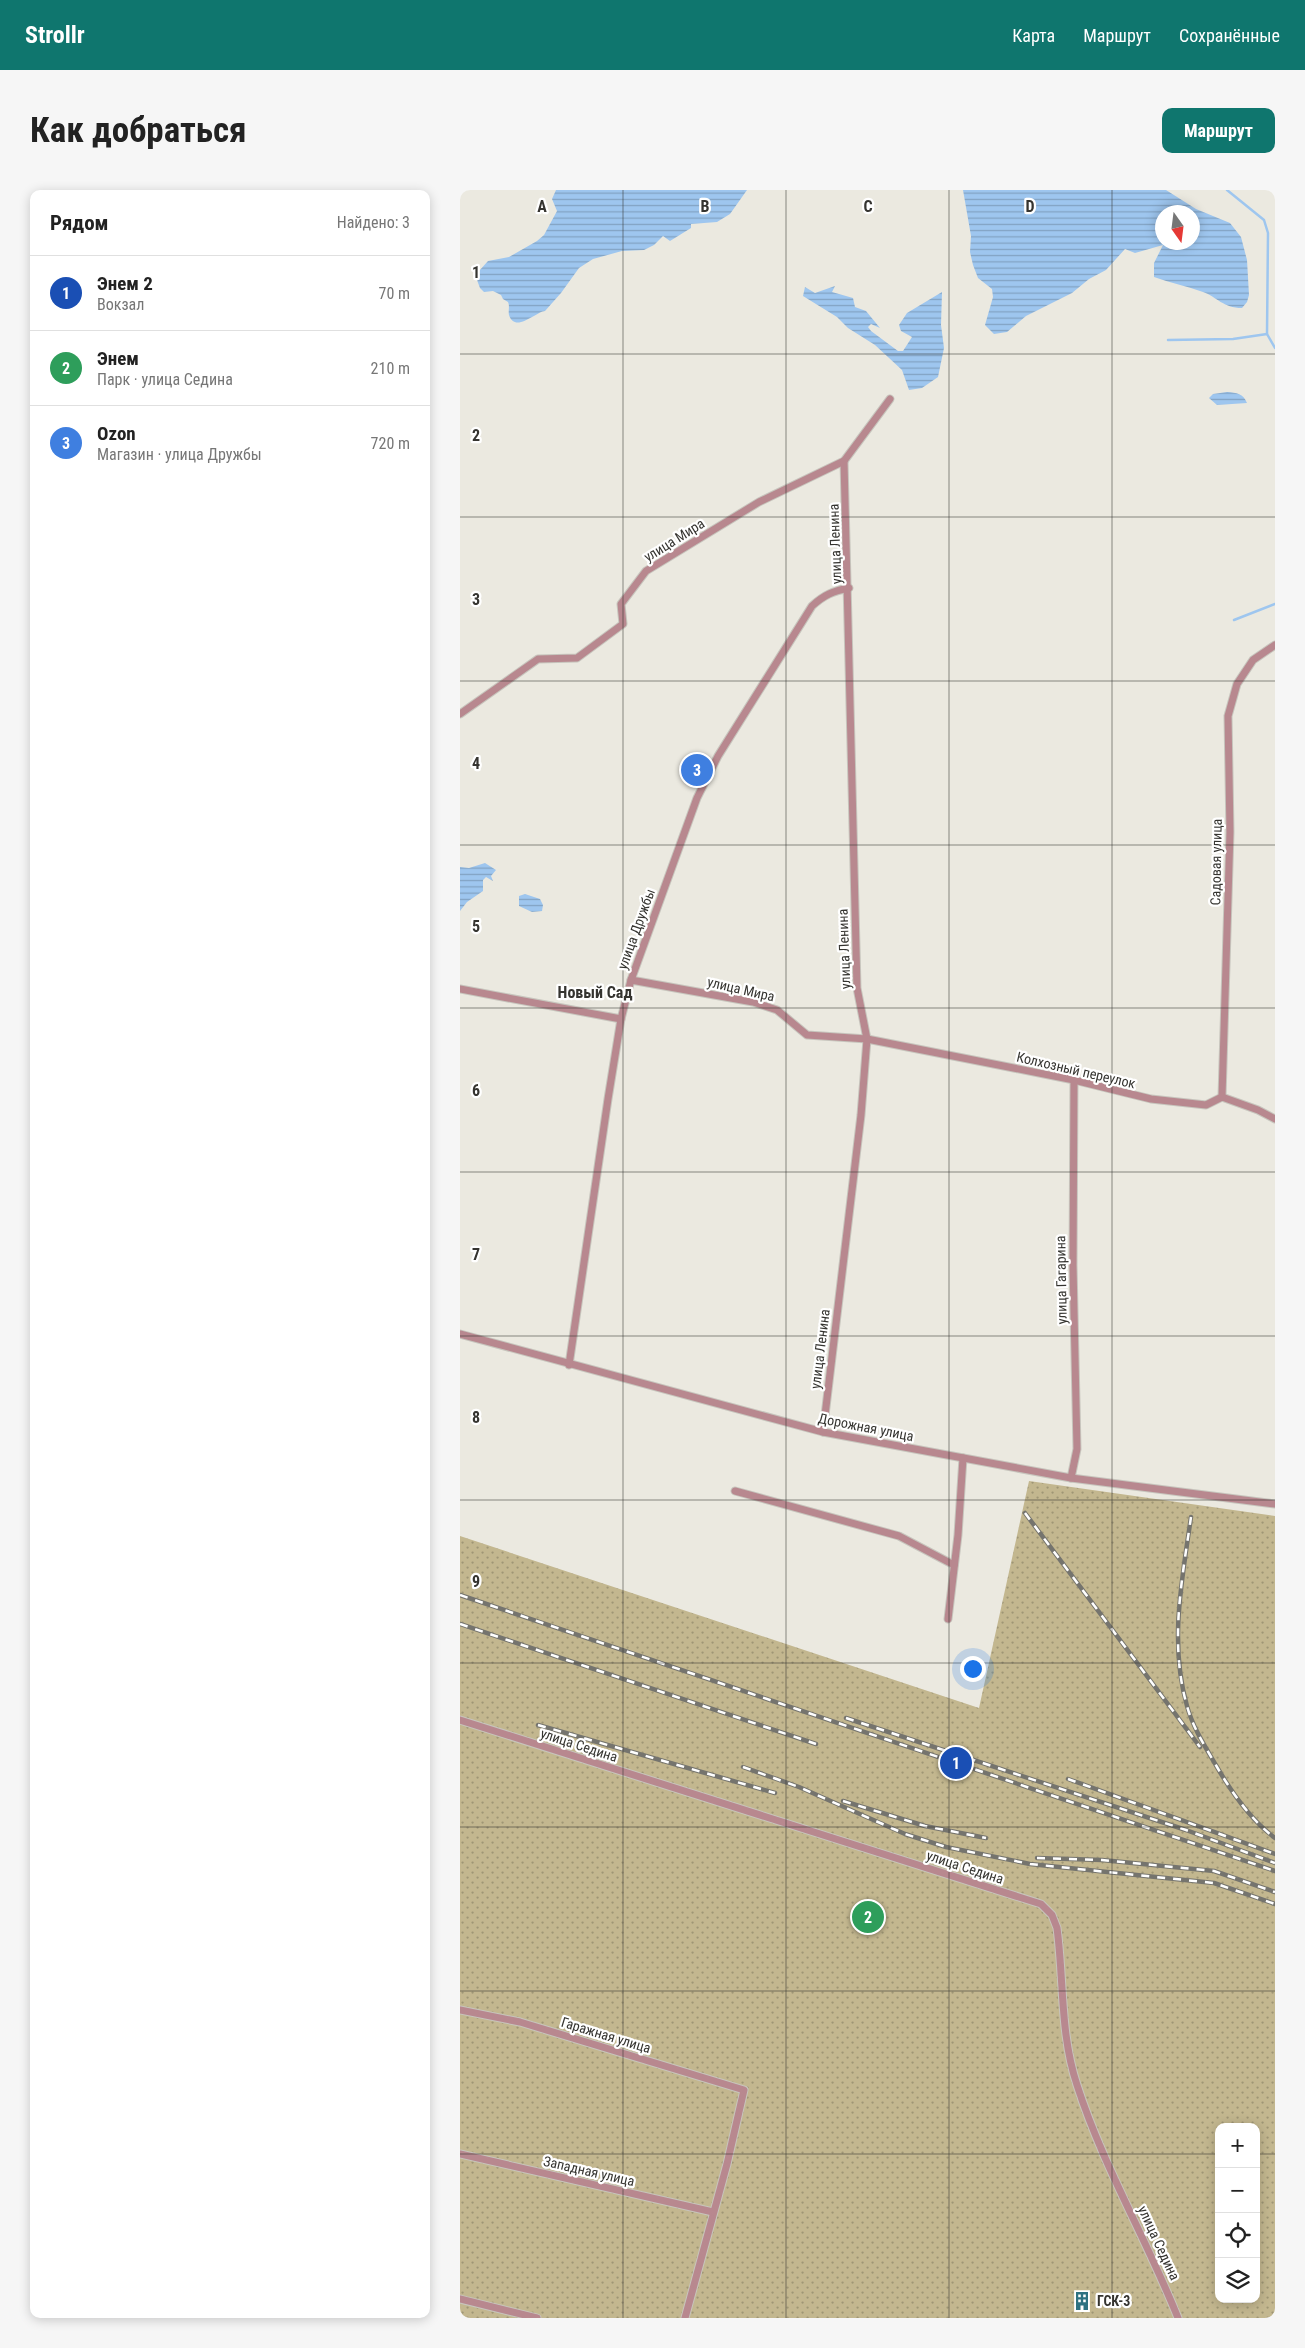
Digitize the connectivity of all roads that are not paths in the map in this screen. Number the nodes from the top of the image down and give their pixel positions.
1 (890, 399) dead end
2 (844, 461) junction
3 (849, 588) junction
4 (1275, 645) edge
5 (460, 714) edge
6 (631, 980) junction
7 (460, 989) edge
8 (621, 1019) junction
9 (867, 1039) junction
10 (1074, 1080) junction
11 (1222, 1097) junction
12 (1275, 1119) edge
13 (460, 1334) edge
14 (569, 1365) junction
15 (823, 1432) junction
16 (962, 1458) junction
17 (1071, 1478) junction
18 (736, 1491) dead end
19 (1275, 1504) edge
20 (954, 1565) junction
21 (948, 1619) dead end
22 (460, 1720) edge
23 (460, 2010) edge
24 (460, 2154) edge
25 (713, 2212) junction
26 (460, 2299) edge
27 (537, 2318) edge
28 (685, 2318) edge
29 (1178, 2318) edge

1 - 2 street, улица Мира
2 - 3 street, улица Ленина
2 - 5 street, улица Мира
3 - 6 street, улица Дружбы
3 - 9 street, улица Ленина
4 - 11 street, Садовая улица
6 - 8 street, улица Дружбы
6 - 9 street, улица Мира
7 - 8 street
8 - 14 street, улица Дружбы
9 - 10 street, Колхозный переулок
9 - 15 street, улица Ленина
10 - 11 street, Колхозный переулок
10 - 17 street, улица Гагарина
11 - 12 street
13 - 14 street, Дорожная улица
14 - 15 street, Дорожная улица
15 - 16 street, Дорожная улица
16 - 17 street, Дорожная улица
16 - 20 street
17 - 19 street, Дорожная улица
18 - 20 street
20 - 21 street
22 - 29 street, улица Седина
23 - 25 street, Гаражная улица
24 - 25 street, Западная улица
25 - 28 street
26 - 27 street

